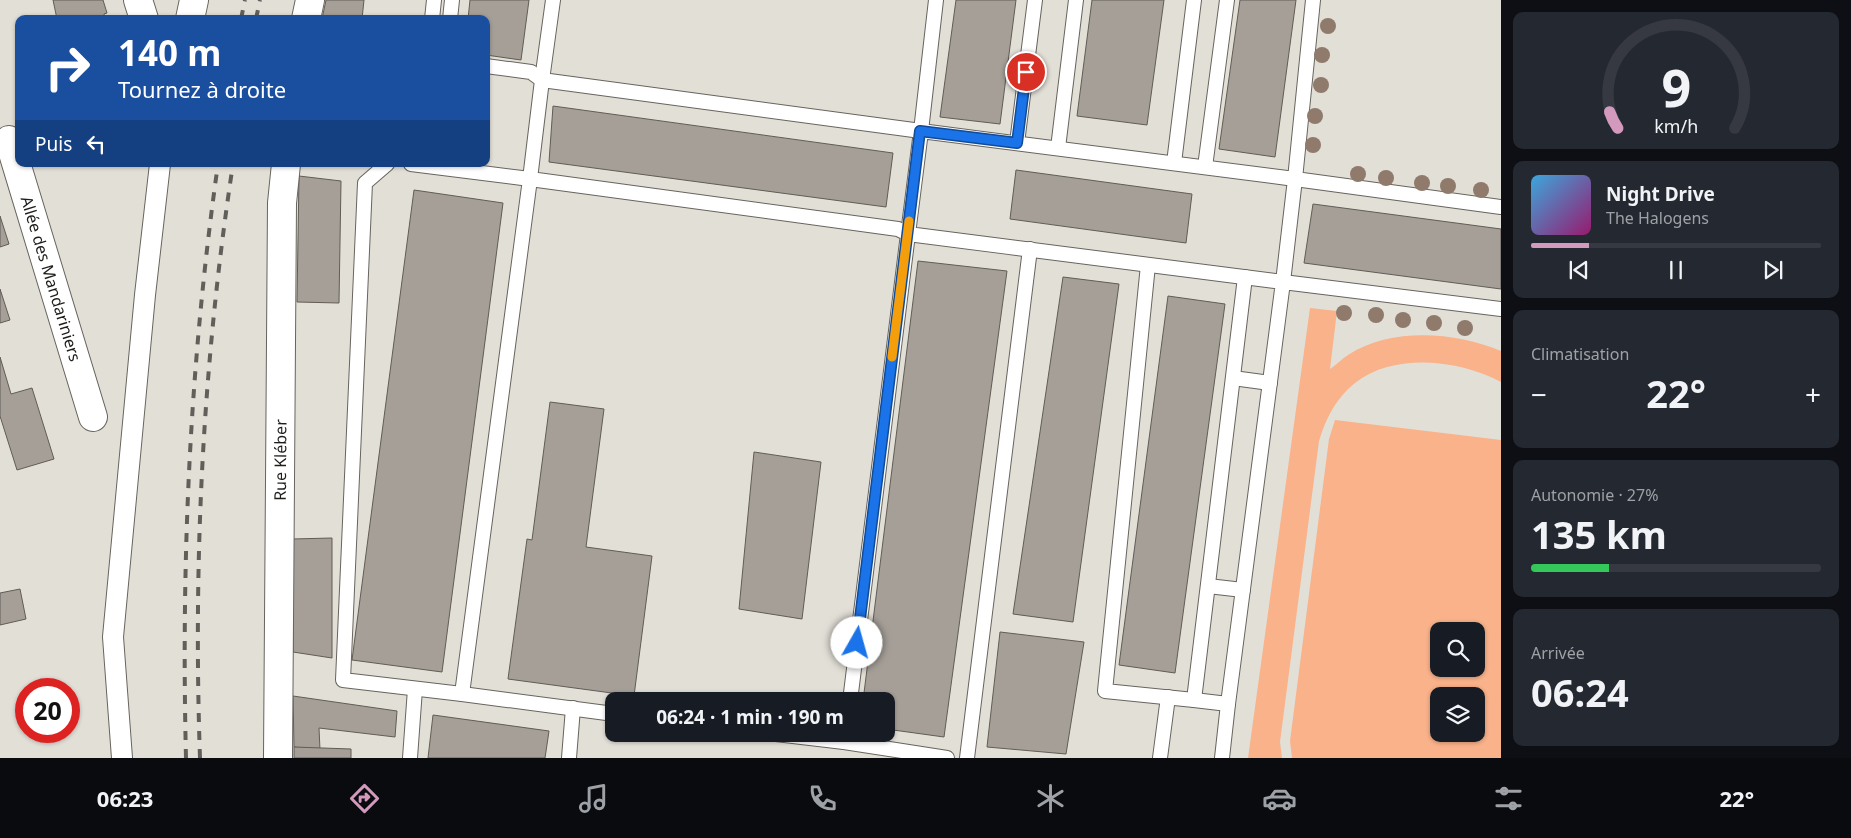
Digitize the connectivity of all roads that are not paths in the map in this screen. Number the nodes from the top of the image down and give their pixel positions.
1 (138, 0) edge
2 (194, 0) edge
3 (310, 0) edge
4 (434, 0) edge
5 (452, 0) edge
6 (553, 0) edge
7 (936, 0) edge
8 (1035, 0) edge
9 (1076, 0) edge
10 (1194, 0) edge
11 (1227, 0) edge
12 (1313, 0) edge
13 (143, 15) edge
14 (191, 15) edge
15 (307, 15) edge
16 (432, 15) edge
17 (450, 15) edge
18 (490, 67) edge
19 (542, 80) junction
20 (920, 131) junction
21 (9, 140) edge
22 (1017, 143) junction
23 (1058, 148) junction
24 (15, 160) edge
25 (1174, 163) junction
26 (17, 167) edge
27 (160, 167) edge
28 (286, 167) edge
29 (384, 167) edge
30 (435, 167) edge
31 (1205, 167) junction
32 (530, 179) junction
33 (1295, 179) junction
34 (1501, 207) edge
35 (908, 234) junction
36 (1030, 250) junction
37 (1148, 265) junction
38 (1246, 277) junction
39 (1283, 282) junction
40 (1501, 309) edge
41 (1233, 378) junction
42 (1270, 383) junction
43 (93, 417) dead end
44 (1208, 586) junction
45 (1243, 590) junction
46 (415, 689) junction
47 (851, 692) edge
48 (462, 694) junction
49 (1168, 697) junction
50 (1194, 700) junction
51 (1228, 704) junction
52 (573, 708) junction
53 (605, 713) edge
54 (855, 742) edge
55 (884, 753) edge
56 (122, 758) edge
57 (278, 758) edge
58 (410, 758) edge
59 (569, 758) edge
60 (947, 758) edge
61 (967, 758) edge
62 (1160, 758) edge
63 (1222, 758) edge

1 - 13 street
2 - 14 street
3 - 15 street
4 - 16 lane
5 - 17 lane
6 - 19 lane
7 - 20 lane
8 - 22 lane
9 - 23 lane
10 - 25 lane
11 - 31 lane
12 - 33 lane
18 - 19 lane
19 - 20 lane
19 - 32 lane
20 - 22 lane
20 - 35 lane
21 - 24 street, Allée des Mandariniers
22 - 23 lane
23 - 25 lane
25 - 31 lane
26 - 43 street, Allée des Mandariniers
27 - 56 street
28 - 57 street, Rue Kléber
29 - 46 lane
30 - 32 lane
31 - 33 lane
32 - 35 lane
32 - 48 lane
33 - 34 lane
33 - 39 lane
35 - 36 lane
35 - 47 lane
36 - 37 lane
36 - 61 lane
37 - 38 lane
37 - 49 lane
38 - 39 lane
38 - 41 lane
39 - 40 lane
39 - 42 lane
41 - 42 lane
41 - 44 lane
42 - 45 lane
44 - 45 lane
44 - 50 lane
45 - 51 lane
46 - 48 lane
46 - 58 lane
48 - 52 lane
49 - 50 lane
49 - 62 lane
50 - 51 lane
51 - 63 lane
52 - 53 lane
52 - 59 lane
54 - 55 lane
55 - 60 lane

